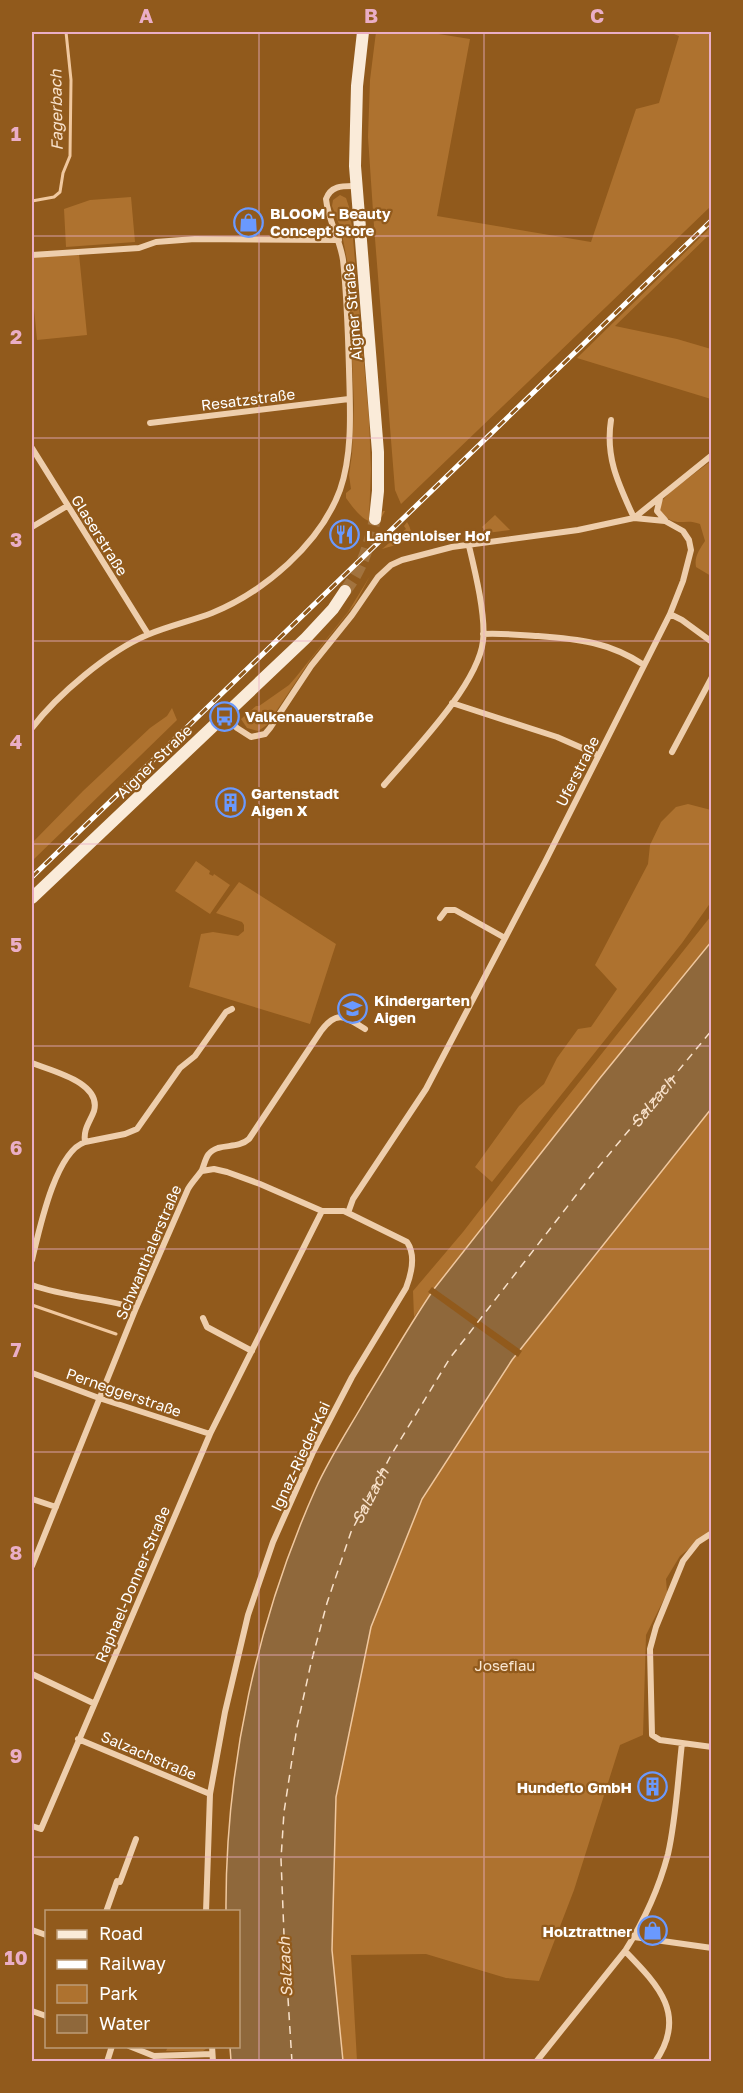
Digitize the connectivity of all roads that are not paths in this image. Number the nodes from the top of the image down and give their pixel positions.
1 (363, 32) edge
2 (356, 186) junction
3 (339, 240) junction
4 (32, 255) edge
5 (350, 399) junction
6 (611, 420) dead end
7 (150, 423) dead end
8 (32, 448) edge
9 (711, 455) edge
10 (660, 496) junction
11 (67, 506) junction
12 (634, 518) junction
13 (375, 519) tunnel mouth
14 (665, 521) junction
15 (32, 527) edge
16 (469, 546) junction
17 (345, 591) tunnel mouth
18 (670, 614) junction
19 (148, 634) junction
20 (483, 634) junction
21 (711, 642) edge
22 (644, 665) junction
23 (711, 677) edge
24 (453, 703) junction
25 (224, 716) junction
26 (32, 728) edge
27 (672, 752) dead end
28 (598, 755) junction
29 (384, 785) dead end
30 (32, 898) edge
31 (440, 918) dead end
32 (505, 938) junction
33 (231, 1009) dead end
34 (365, 1029) dead end
35 (32, 1063) edge
36 (85, 1142) junction
37 (202, 1171) junction
38 (322, 1211) junction
39 (348, 1213) junction
40 (32, 1260) edge
41 (32, 1285) edge
42 (136, 1308) junction
43 (203, 1318) dead end
44 (252, 1351) junction
45 (32, 1373) edge
46 (99, 1398) junction
47 (210, 1434) junction
48 (32, 1499) edge
49 (56, 1507) junction
50 (711, 1533) edge
51 (32, 1566) edge
52 (32, 1674) edge
53 (93, 1703) junction
54 (78, 1739) junction
55 (682, 1743) junction
56 (711, 1747) edge
57 (210, 1794) junction
58 (32, 1826) edge
59 (136, 1839) dead end
60 (106, 1910) edge
61 (206, 1910) edge
62 (634, 1937) junction
63 (711, 1948) edge
64 (625, 1952) junction
65 (134, 2048) edge
66 (212, 2054) edge
67 (536, 2061) edge
68 (655, 2061) edge

1 - 2 main road, Aigner Straße
2 - 3 street
2 - 13 main road, Aigner Straße
3 - 4 street
3 - 5 street
5 - 7 street, Resatzstraße
5 - 19 street
6 - 12 street
8 - 11 street, Glaserstraße
9 - 10 street
10 - 12 street
10 - 14 street
11 - 15 street
11 - 19 street, Glaserstraße
12 - 14 street
12 - 16 street
14 - 18 street, Uferstraße
16 - 20 street
16 - 25 street
17 - 25 main road, Aigner Straße
18 - 21 street
18 - 22 street, Uferstraße
19 - 26 street
20 - 22 street
20 - 24 street
22 - 28 street, Uferstraße
23 - 27 street
24 - 28 street
24 - 29 street
25 - 30 main road, Aigner Straße
28 - 32 street, Uferstraße
31 - 32 street
32 - 39 street, Uferstraße
33 - 36 street
34 - 37 street, Schwanthalerstraße
35 - 36 street
36 - 40 street
37 - 38 street, Ignaz-Rieder-Kai
37 - 42 street, Schwanthalerstraße
38 - 39 street, Ignaz-Rieder-Kai
38 - 44 street, Raphael-Donner-Straße
39 - 57 street, Ignaz-Rieder-Kai
41 - 42 street
42 - 46 street, Schwanthalerstraße
43 - 44 street
44 - 47 street, Raphael-Donner-Straße
45 - 46 street, Perneggerstraße
46 - 47 street, Perneggerstraße
46 - 49 street, Schwanthalerstraße
47 - 53 street, Raphael-Donner-Straße
48 - 49 street
49 - 51 street, Schwanthalerstraße
50 - 55 street
52 - 53 street
53 - 54 street, Raphael-Donner-Straße
54 - 57 street, Salzachstraße
54 - 58 street, Raphael-Donner-Straße
55 - 56 street
55 - 62 street
57 - 61 street, Ignaz-Rieder-Kai
59 - 60 street
62 - 63 street
62 - 64 street
64 - 67 street
64 - 68 street
65 - 66 street

